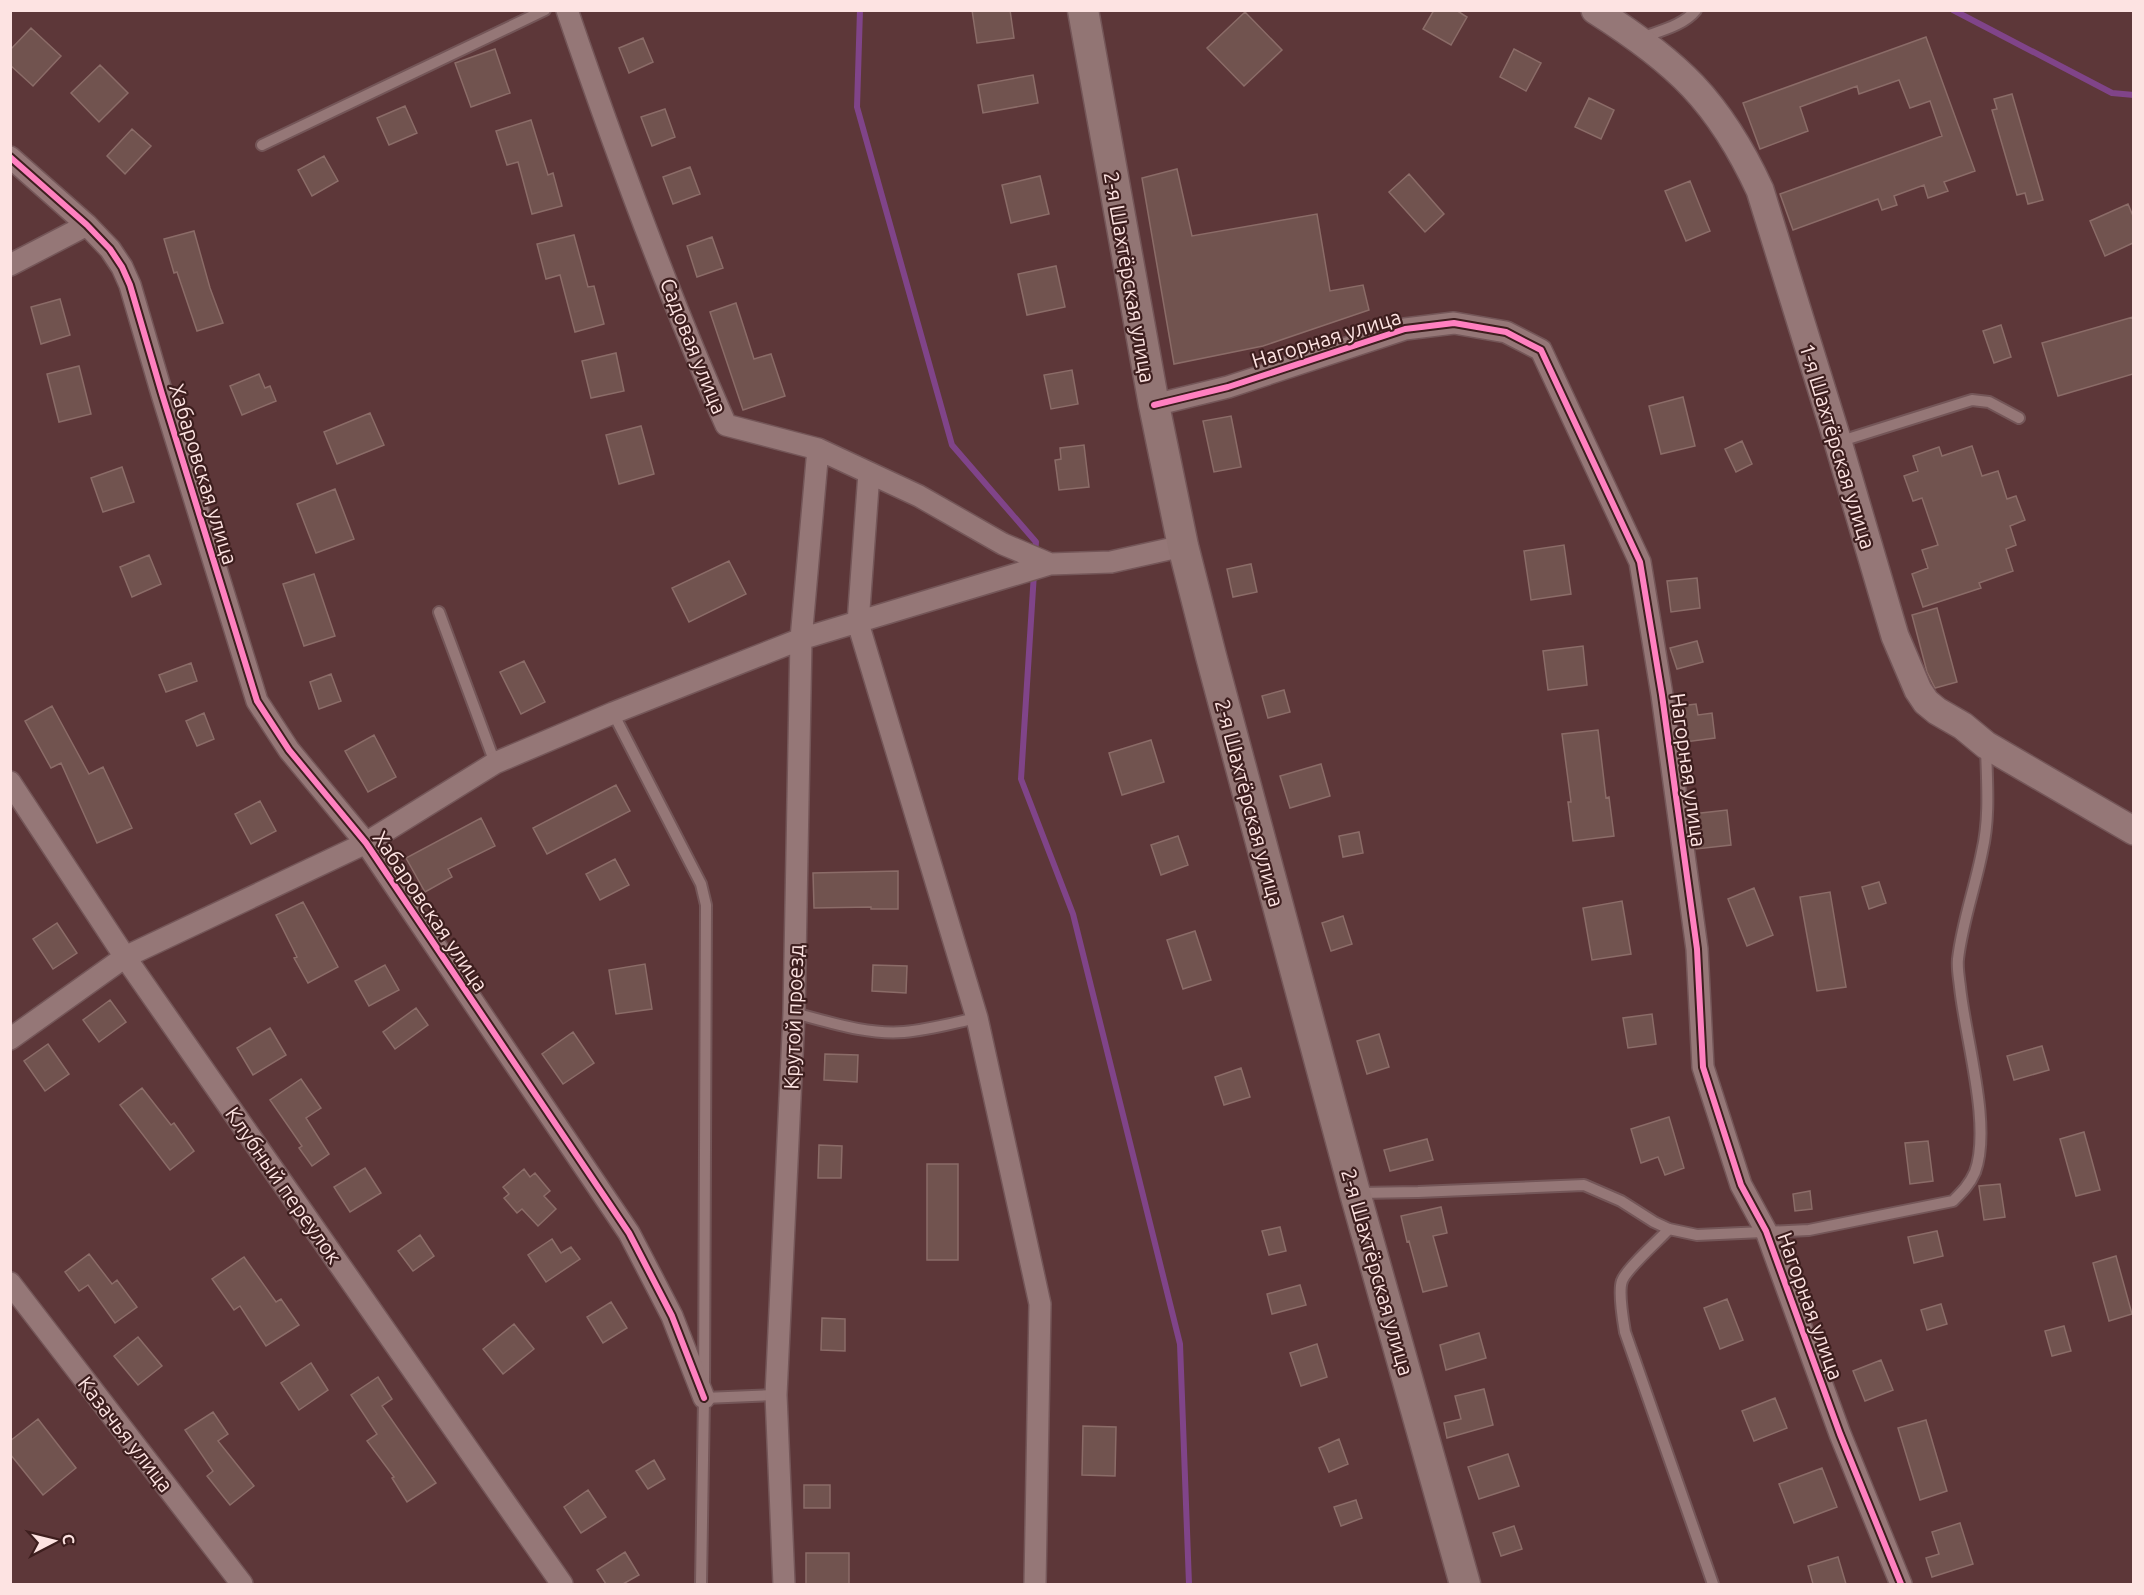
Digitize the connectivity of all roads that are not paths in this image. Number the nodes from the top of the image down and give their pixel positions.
1 (545, 10) edge
2 (567, 10) edge
3 (1083, 10) edge
4 (1595, 10) edge
5 (1696, 10) edge
6 (1640, 38) junction
7 (262, 145) dead end
8 (10, 157) edge
9 (87, 225) junction
10 (10, 265) edge
11 (1154, 405) junction
12 (2019, 418) dead end
13 (1838, 442) junction
14 (818, 449) junction
15 (869, 473) junction
16 (1183, 546) junction
17 (1050, 564) junction
18 (439, 612) dead end
19 (858, 622) junction
20 (801, 639) junction
21 (613, 713) junction
22 (1986, 745) junction
23 (495, 764) junction
24 (10, 782) edge
25 (2133, 831) edge
26 (366, 843) junction
27 (125, 957) junction
28 (794, 1013) junction
29 (977, 1018) junction
30 (10, 1039) edge
31 (1355, 1192) junction
32 (1670, 1229) junction
33 (1767, 1231) junction
34 (10, 1283) edge
35 (776, 1395) junction
36 (704, 1398) junction
37 (242, 1584) edge
38 (562, 1584) edge
39 (701, 1584) edge
40 (784, 1584) edge
41 (1035, 1584) edge
42 (1465, 1584) edge
43 (1713, 1584) edge
44 (1901, 1584) edge

1 - 7 lane
2 - 14 street, Садовая улица
3 - 11 main road, 2-я Шахтёрская улица
4 - 6 street, 1-я Шахтёрская улица
5 - 6 lane
6 - 13 street, 1-я Шахтёрская улица
8 - 9 street, Хабаровская улица
9 - 10 street
9 - 26 street, Хабаровская улица
11 - 16 main road, 2-я Шахтёрская улица
11 - 33 street, Нагорная улица
12 - 13 lane
13 - 22 street, 1-я Шахтёрская улица
14 - 15 street, Садовая улица
14 - 20 street, Крутой проезд
15 - 17 street, Садовая улица
15 - 19 street
16 - 17 street, Садовая улица
16 - 31 main road, 2-я Шахтёрская улица
17 - 19 street
18 - 23 lane
19 - 20 street
19 - 29 street
20 - 21 street
20 - 28 street, Крутой проезд
21 - 23 street
21 - 36 lane
22 - 25 street, 1-я Шахтёрская улица
22 - 33 lane
23 - 26 street
24 - 27 street, Клубный переулок
26 - 27 street
26 - 36 street, Хабаровская улица
27 - 30 street
27 - 38 street, Клубный переулок
28 - 29 lane
28 - 35 street, Крутой проезд
29 - 41 street
31 - 32 lane
31 - 42 main road, 2-я Шахтёрская улица
32 - 33 lane
32 - 43 lane
33 - 44 street, Нагорная улица
34 - 37 street, Казачья улица
35 - 36 lane
35 - 40 street, Крутой проезд
36 - 39 lane

